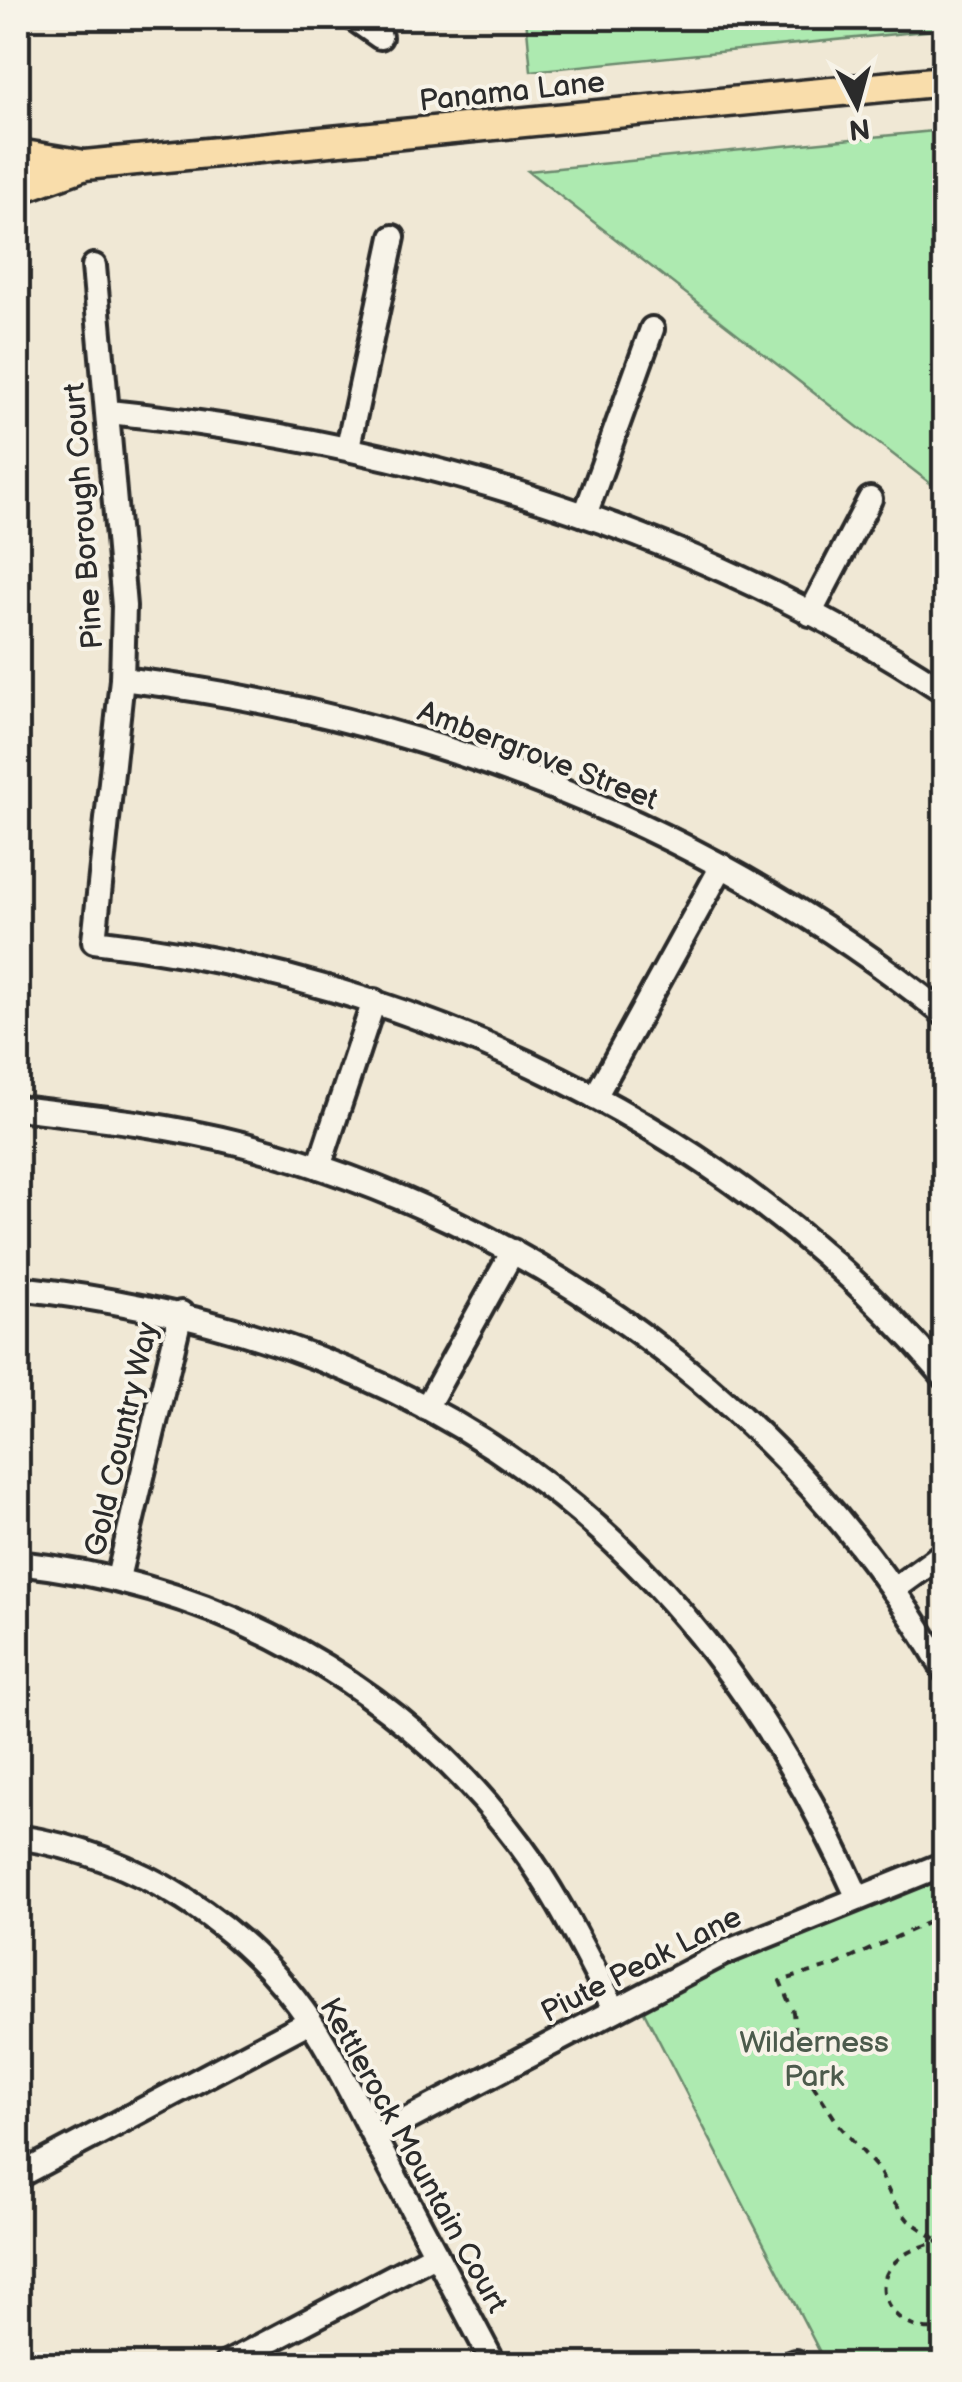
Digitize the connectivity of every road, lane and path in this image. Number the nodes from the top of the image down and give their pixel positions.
1 (353, 18) edge
2 (380, 38) dead end
3 (944, 81) edge
4 (18, 154) edge
5 (85, 165) junction
6 (18, 188) edge
7 (394, 237) dead end
8 (94, 266) dead end
9 (652, 329) dead end
10 (109, 412) junction
11 (348, 448) junction
12 (870, 499) dead end
13 (585, 515) junction
14 (810, 614) junction
15 (122, 678) junction
16 (944, 691) edge
17 (722, 866) junction
18 (374, 1001) junction
19 (941, 1004) edge
20 (595, 1097) junction
21 (18, 1108) edge
22 (320, 1166) junction
23 (513, 1251) junction
24 (18, 1288) edge
25 (181, 1313) junction
26 (944, 1376) edge
27 (426, 1408) junction
28 (944, 1553) edge
29 (18, 1562) edge
30 (118, 1578) junction
31 (893, 1590) junction
32 (944, 1670) edge
33 (18, 1837) edge
34 (944, 1864) edge
35 (858, 1898) junction
36 (944, 1915) edge
37 (696, 1968) junction
38 (708, 1990) dead end
39 (615, 2010) junction
40 (310, 2022) junction
41 (374, 2137) junction
42 (18, 2176) edge
43 (942, 2240) edge
44 (436, 2254) junction
45 (944, 2261) edge
46 (944, 2327) edge
47 (226, 2364) edge
48 (494, 2364) edge

1 - 2 street
3 - 5 main road, Panama Lane
4 - 5 main road, Panama Lane
5 - 6 main road, Panama Lane
7 - 11 street
8 - 10 street, Pine Borough Court
9 - 13 street
10 - 11 street
10 - 15 street, Pine Borough Court
11 - 13 street
12 - 14 street
13 - 14 street
14 - 16 street
15 - 17 street, Ambergrove Street
15 - 18 street, Pine Borough Court
17 - 19 street, Ambergrove Street
17 - 20 street
18 - 20 street
18 - 22 street
20 - 26 street
21 - 22 street
22 - 23 street
23 - 27 street
23 - 31 street
24 - 25 street
25 - 27 street
25 - 30 street, Gold Country Way
27 - 35 street
28 - 31 street
29 - 30 street
30 - 39 street
31 - 32 street
33 - 40 street, Kettlerock Mountain Court
34 - 35 street, Piute Peak Lane
35 - 37 street, Piute Peak Lane
36 - 43 path
37 - 38 street
37 - 39 street, Piute Peak Lane
39 - 41 street, Piute Peak Lane
40 - 41 street, Kettlerock Mountain Court
40 - 42 street
41 - 44 street, Kettlerock Mountain Court
43 - 45 path
43 - 46 path
44 - 47 street
44 - 48 street, Kettlerock Mountain Court

